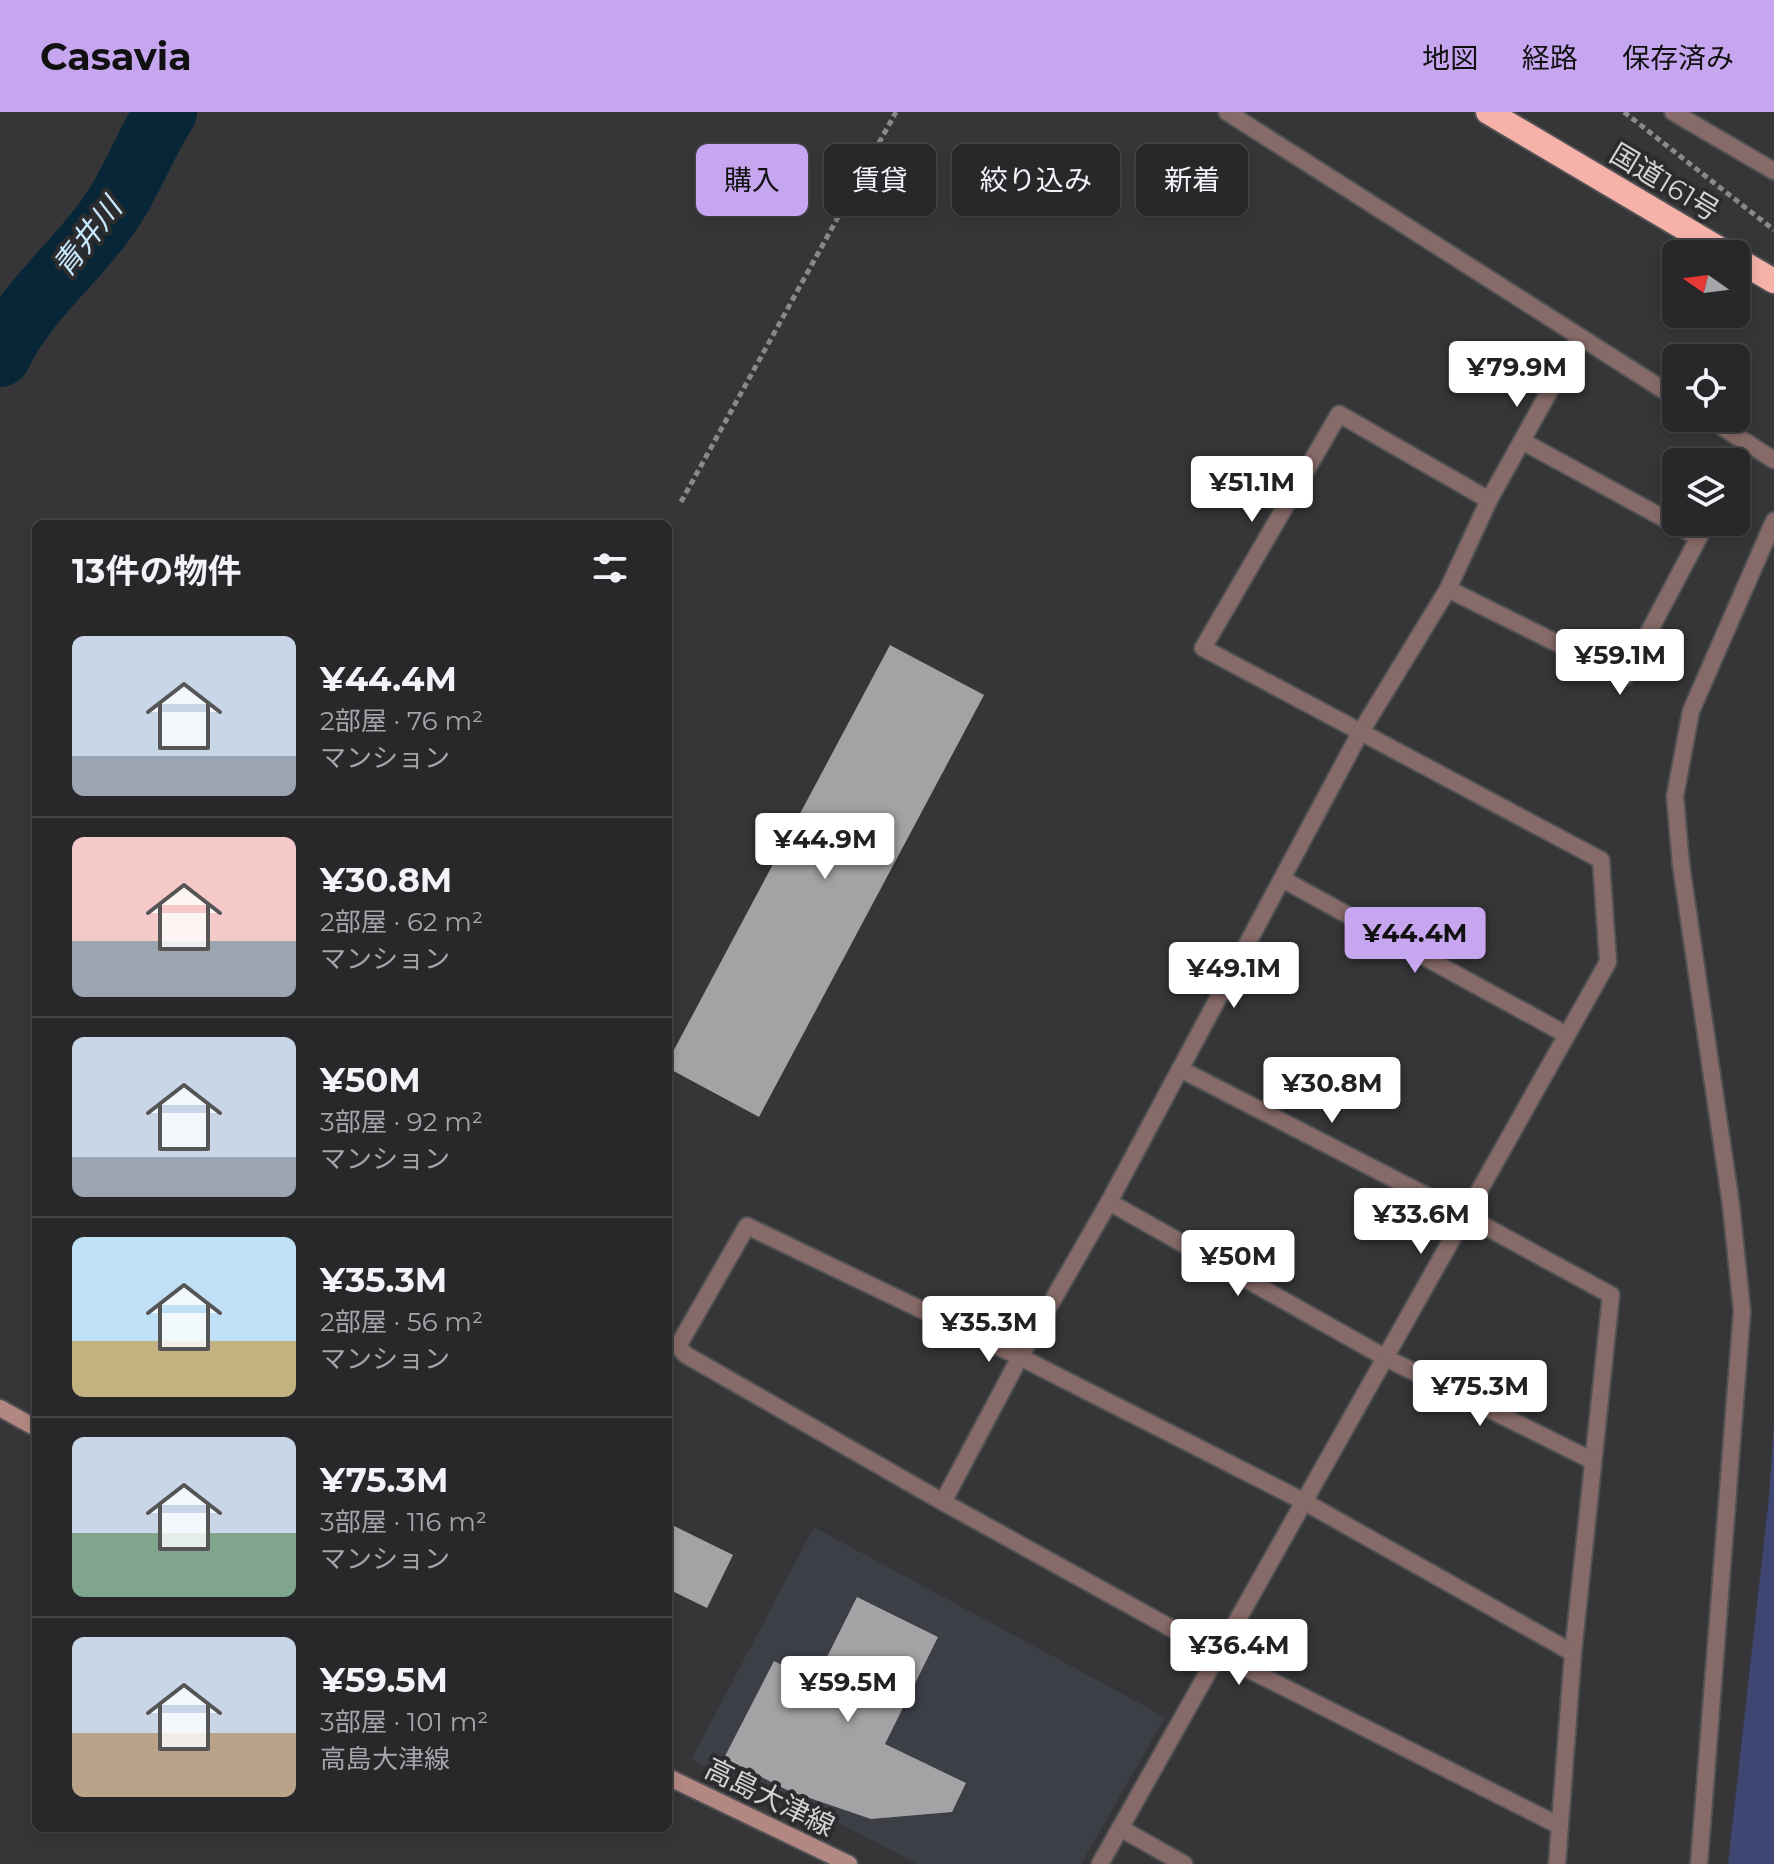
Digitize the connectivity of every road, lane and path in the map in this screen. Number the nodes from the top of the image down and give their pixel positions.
1 (896, 112) edge
2 (1227, 112) edge
3 (1488, 112) edge
4 (1624, 112) edge
5 (1673, 112) edge
6 (1774, 171) edge
7 (1774, 230) edge
8 (1704, 240) edge
9 (1750, 267) edge
10 (1774, 281) edge
11 (1579, 338) junction
12 (1662, 389) edge
13 (1730, 432) edge
14 (1522, 441) junction
15 (1748, 443) junction
16 (1745, 448) edge
17 (1774, 460) edge
18 (1489, 500) junction
19 (681, 502) dead end
20 (1774, 521) edge
21 (1698, 537) joint
22 (1448, 589) junction
23 (1360, 733) junction
24 (1282, 879) junction
25 (1567, 1035) junction
26 (1180, 1069) junction
27 (1109, 1202) junction
28 (1466, 1216) junction
29 (1020, 1357) junction
30 (1386, 1358) junction
31 (0, 1408) edge
32 (32, 1426) edge
33 (1593, 1461) junction
34 (1303, 1501) junction
35 (943, 1502) junction
36 (1573, 1653) junction
37 (1218, 1654) junction
38 (672, 1779) edge
39 (1560, 1826) junction
40 (1120, 1828) junction
41 (849, 1864) edge
42 (1100, 1864) edge
43 (1184, 1864) edge
44 (1557, 1864) edge
45 (1699, 1864) edge

1 - 19 path
2 - 11 street
3 - 8 highway, 国道161号
4 - 7 path
5 - 6 street
9 - 10 highway, 国道161号
11 - 12 street
11 - 14 street
13 - 15 street
14 - 18 street
14 - 21 street
15 - 16 street
15 - 17 street
18 - 22 street
18 - 23 street
20 - 45 street
21 - 22 street
22 - 23 street
23 - 24 street
23 - 25 street
24 - 25 street
24 - 26 street
25 - 28 street
26 - 27 street
26 - 28 street
27 - 29 street
27 - 30 street
28 - 30 street
28 - 33 street
29 - 34 street
29 - 35 street
29 - 35 street
30 - 33 street
30 - 34 street
31 - 32 main road
33 - 36 street
34 - 36 street
34 - 37 street
35 - 37 street
36 - 39 street
37 - 39 street
37 - 40 street
38 - 41 main road, 高島大津線
39 - 44 street
40 - 42 street
40 - 43 street

